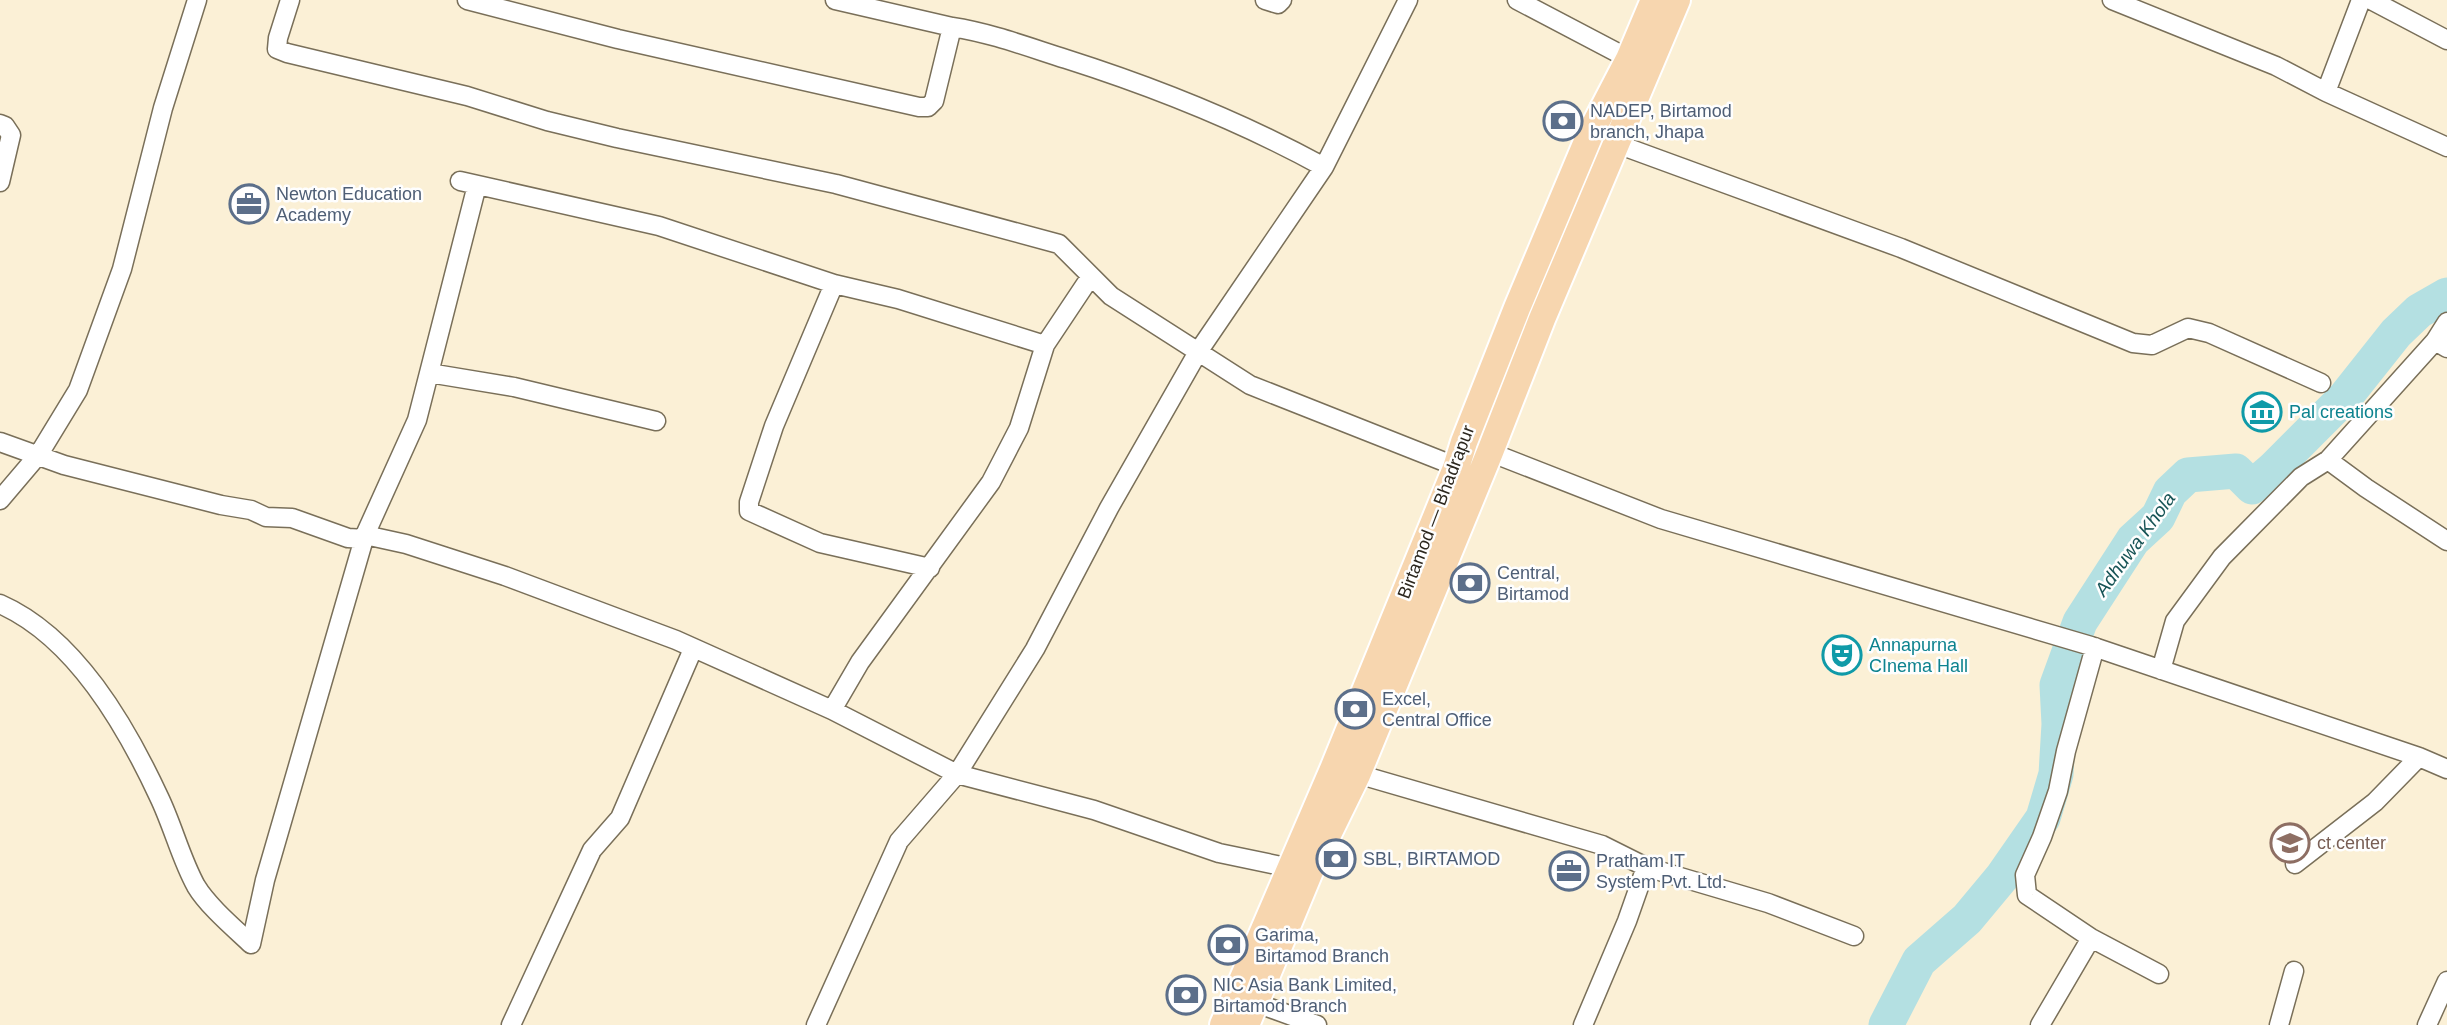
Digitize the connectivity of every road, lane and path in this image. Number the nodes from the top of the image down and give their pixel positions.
1 (197, 0) edge
2 (290, 0) edge
3 (467, 0) edge
4 (835, 0) edge
5 (1265, 0) edge
6 (1282, 0) edge
7 (1408, 0) edge
8 (1517, 0) edge
9 (1654, 0) edge
10 (1677, 0) edge
11 (2112, 0) edge
12 (2361, 0) edge
13 (2371, 0) edge
14 (952, 27) junction
15 (2447, 40) edge
16 (1639, 64) junction
17 (2326, 92) junction
18 (0, 124) edge
19 (1617, 144) junction
20 (2447, 148) edge
21 (1324, 167) junction
22 (0, 182) edge
23 (1091, 276) junction
24 (834, 284) junction
25 (2447, 322) edge
26 (1045, 345) junction
27 (2441, 345) edge
28 (1198, 352) junction
29 (429, 373) junction
30 (2321, 383) dead end
31 (656, 422) dead end
32 (0, 442) edge
33 (39, 454) junction
34 (2328, 460) junction
35 (1475, 464) junction
36 (0, 500) edge
37 (365, 536) junction
38 (2447, 541) edge
39 (930, 568) junction
40 (0, 604) edge
41 (2093, 647) junction
42 (693, 649) junction
43 (2161, 670) junction
44 (832, 710) junction
45 (2419, 757) junction
46 (2447, 769) edge
47 (1345, 771) junction
48 (957, 774) junction
49 (2295, 864) dead end
50 (1646, 867) junction
51 (1291, 868) junction
52 (1854, 936) dead end
53 (2091, 938) junction
54 (2294, 971) dead end
55 (2160, 974) dead end
56 (2447, 981) edge
57 (1245, 1007) edge
58 (511, 1025) edge
59 (816, 1025) edge
60 (1223, 1025) edge
61 (1317, 1025) edge
62 (1583, 1025) edge
63 (2040, 1025) edge
64 (2279, 1025) edge
65 (2427, 1025) edge

1 - 33 street
2 - 23 street
3 - 14 street
4 - 14 street
5 - 6 street
7 - 21 street
8 - 16 street
9 - 16 main road, Birtamod — Bhadrapur
10 - 16 main road, Birtamod — Bhadrapur
11 - 17 street
12 - 17 street
13 - 15 street
14 - 21 street
16 - 19 main road, Birtamod — Bhadrapur
16 - 35 main road, Birtamod — Bhadrapur
17 - 20 street
18 - 22 street
19 - 30 street
19 - 35 main road, Birtamod — Bhadrapur
21 - 28 street
23 - 26 street
23 - 28 street
24 - 26 street
24 - 29 street
24 - 39 street
25 - 27 street
26 - 39 street
27 - 34 street
28 - 35 street
28 - 48 street
29 - 31 street
29 - 37 street
32 - 33 street
33 - 36 street
33 - 37 street
34 - 38 street
34 - 43 street
35 - 41 street
35 - 47 main road, Birtamod — Bhadrapur
37 - 40 street
37 - 42 street
39 - 44 street
41 - 43 street
41 - 53 street
42 - 44 street
42 - 58 street
43 - 45 street
44 - 48 street
45 - 46 street
45 - 49 street
47 - 50 street
47 - 51 main road, Birtamod — Bhadrapur
47 - 57 main road, Birtamod — Bhadrapur
48 - 51 street
48 - 59 street
50 - 52 street
50 - 62 street
51 - 57 main road, Birtamod — Bhadrapur
53 - 55 street
53 - 63 street
54 - 64 street
56 - 65 street
57 - 60 main road, Birtamod — Bhadrapur
57 - 61 street

